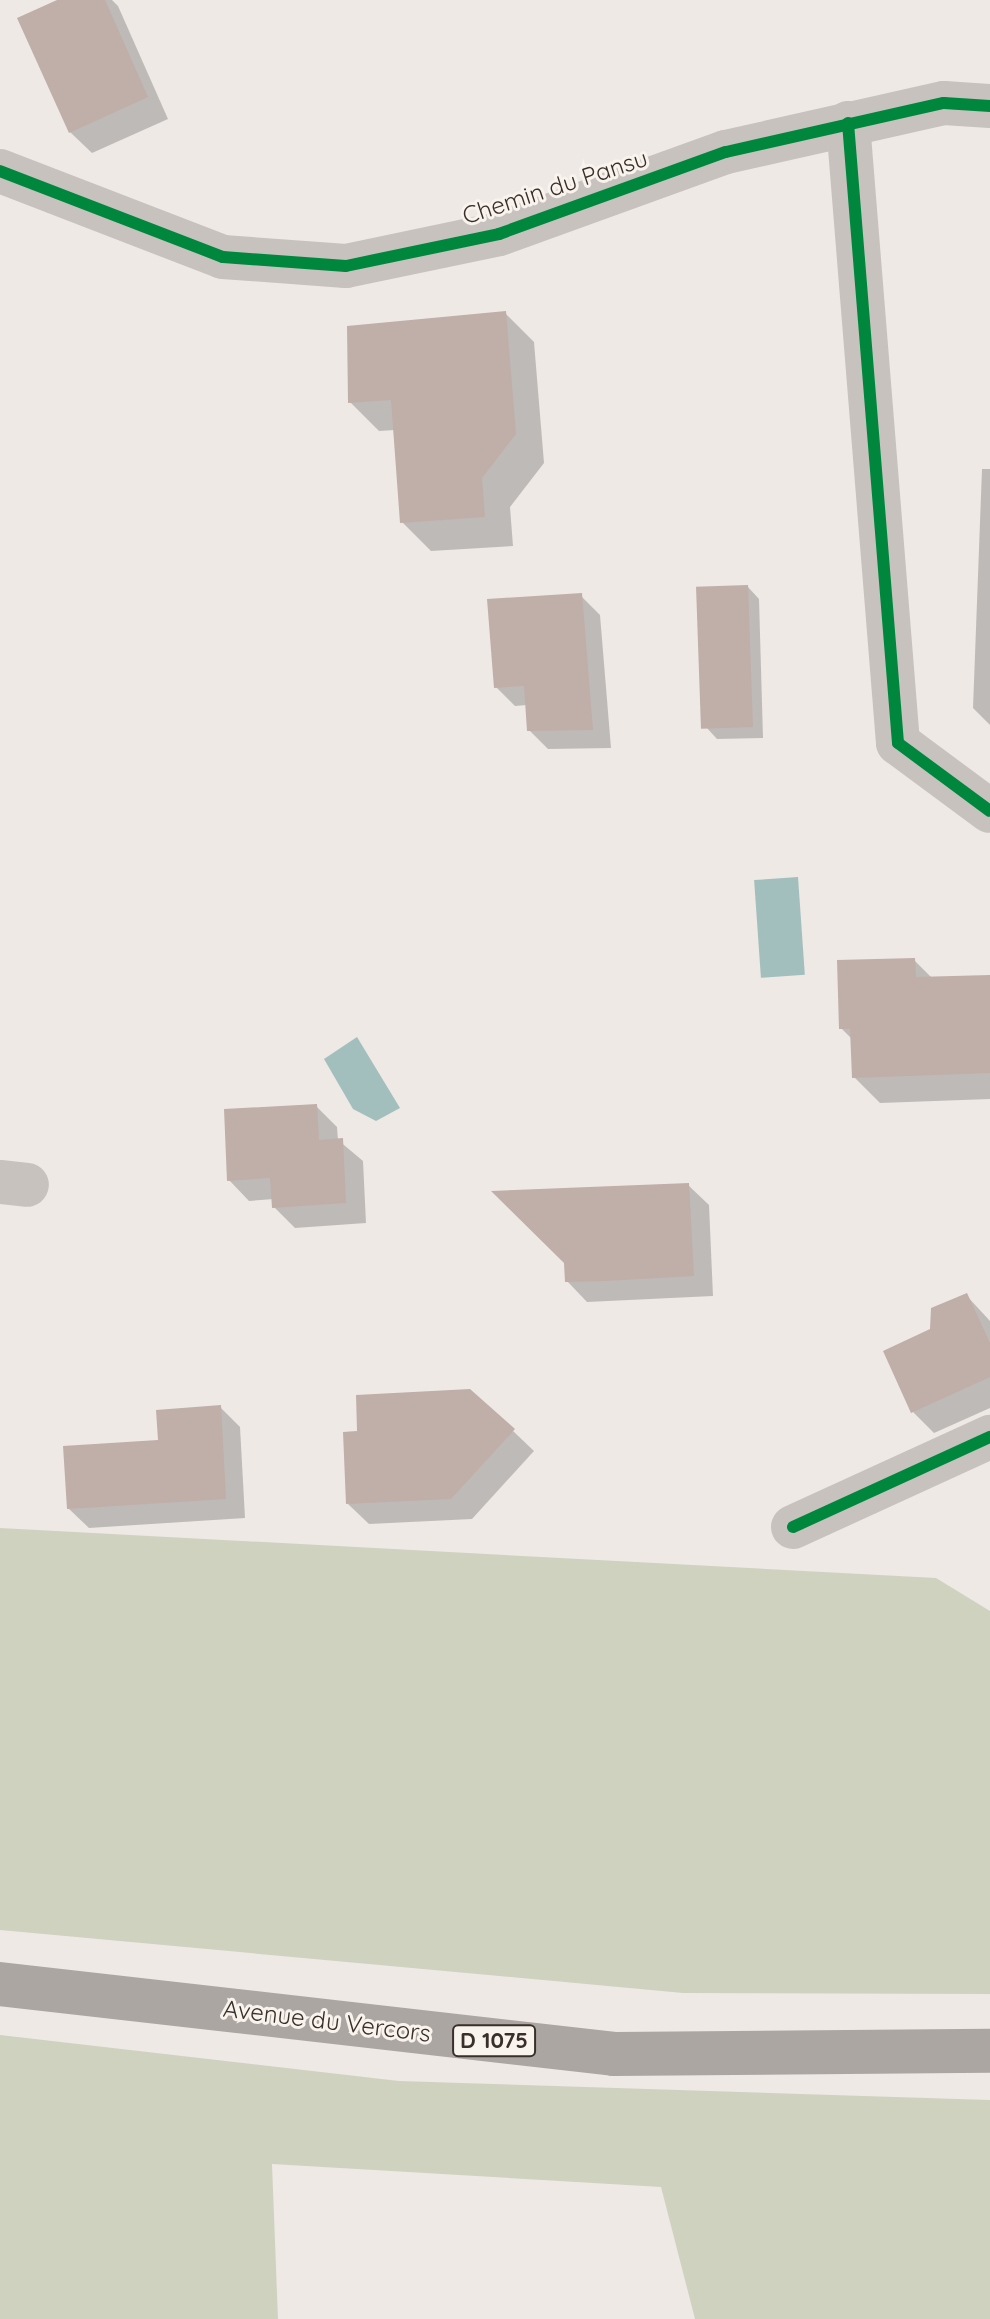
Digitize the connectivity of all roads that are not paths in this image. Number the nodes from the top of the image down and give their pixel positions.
1 (990, 106) edge
2 (848, 123) junction
3 (0, 171) edge
4 (990, 811) edge
5 (990, 1437) edge
6 (793, 1527) dead end
7 (0, 1984) edge
8 (990, 2051) edge

1 - 2 street, Chemin du Pansu
2 - 3 street, Chemin du Pansu
2 - 4 street
5 - 6 street
7 - 8 main road, Avenue du Vercors / D 1075

